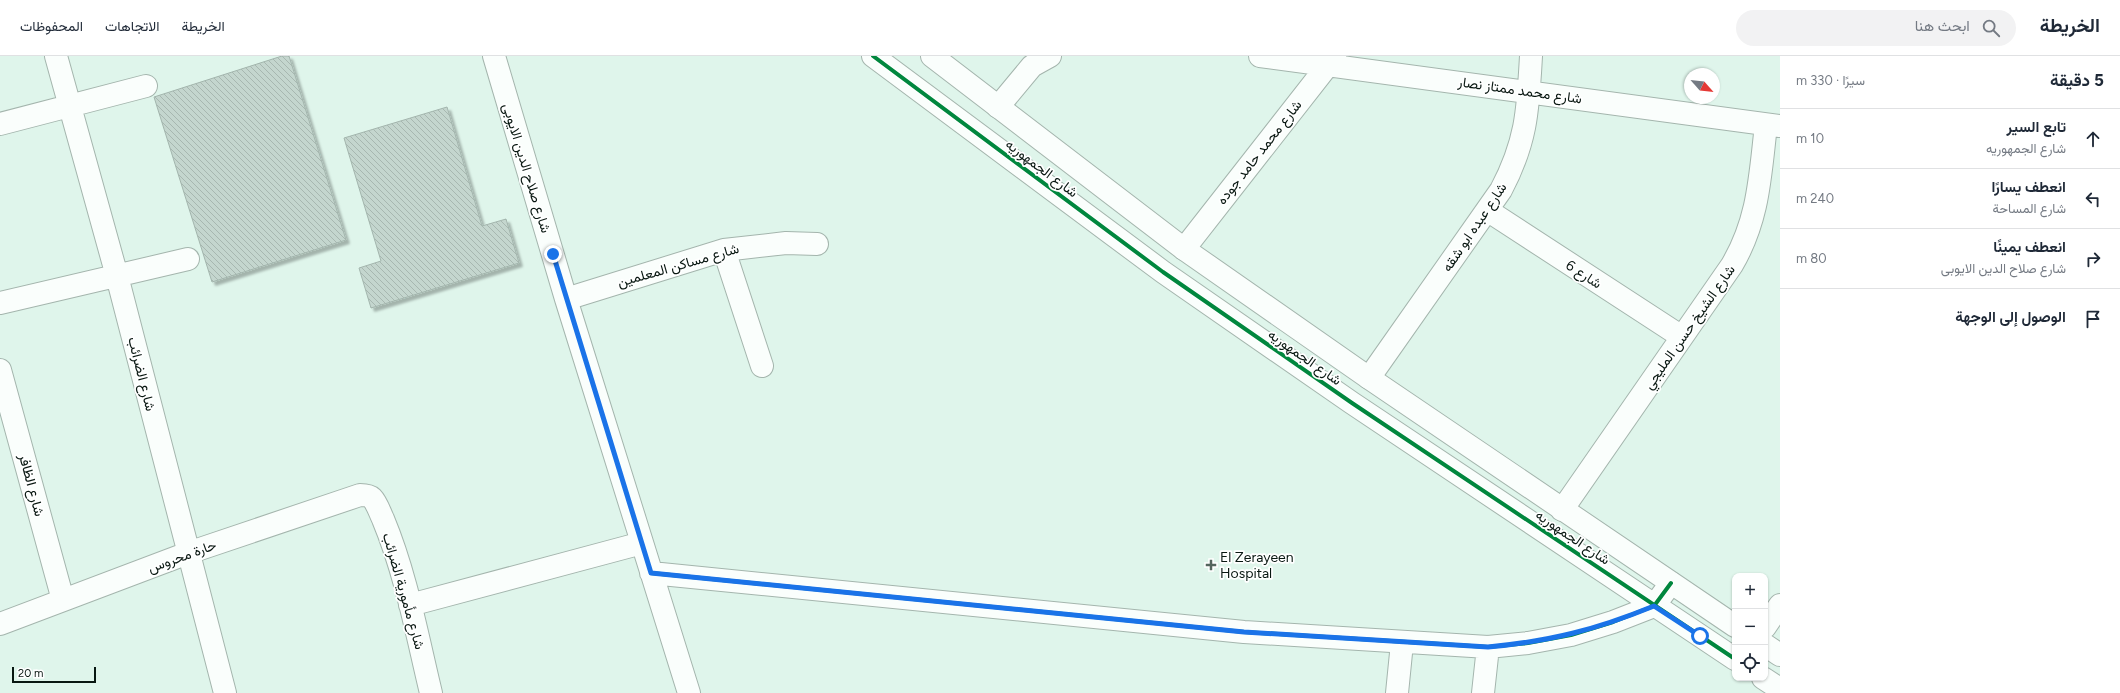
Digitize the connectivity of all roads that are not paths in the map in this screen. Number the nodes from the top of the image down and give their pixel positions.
1 (56, 56) edge
2 (494, 56) edge
3 (873, 56) edge
4 (932, 56) edge
5 (1050, 56) edge
6 (1260, 56) edge
7 (1531, 56) edge
8 (1331, 61) edge
9 (146, 86) dead end
10 (1529, 91) junction
11 (71, 105) junction
12 (998, 106) junction
13 (0, 124) edge
14 (1773, 126) edge
15 (1487, 210) junction
16 (817, 244) dead end
17 (1184, 249) junction
18 (724, 250) junction
19 (188, 259) dead end
20 (117, 276) junction
21 (566, 299) junction
22 (0, 303) edge
23 (1682, 338) junction
24 (762, 366) dead end
25 (0, 370) edge
26 (1369, 378) junction
27 (365, 495) joint
28 (1562, 510) junction
29 (1608, 540) junction
30 (642, 543) junction
31 (188, 553) junction
32 (1591, 562) junction
33 (651, 573) junction
34 (1671, 583) junction
35 (63, 600) junction
36 (1780, 604) edge
37 (410, 605) junction
38 (1654, 606) junction
39 (1768, 622) edge
40 (0, 624) edge
41 (1732, 624) edge
42 (1402, 643) junction
43 (1488, 647) junction
44 (1768, 647) edge
45 (1780, 655) edge
46 (1732, 657) edge
47 (1768, 681) edge
48 (1780, 689) edge
49 (225, 693) edge
50 (431, 693) edge
51 (689, 693) edge
52 (1397, 693) edge
53 (1483, 693) edge

1 - 11 street, شارع الضرائب
2 - 21 street, شارع صلاح الدين الايوبى
3 - 32 street, شارع الجمهوريه
4 - 12 street, شارع الجمهوريه
5 - 12 street
6 - 8 street, شارع محمد ممتاز نصار
7 - 10 street, شارع عبده ابو شقه
8 - 10 street, شارع محمد ممتاز نصار
8 - 17 street, شارع محمد حامد جوده
9 - 11 street
10 - 14 street, شارع محمد ممتاز نصار
10 - 15 street, شارع عبده ابو شقه
11 - 13 street
11 - 20 street, شارع الضرائب
12 - 17 street, شارع الجمهوريه
14 - 23 street, شارع الشيخ حسن المليجي
15 - 23 street, شارع 6
15 - 26 street, شارع عبده ابو شقه
16 - 18 street, شارع مساكن المعلمين
17 - 26 street, شارع الجمهوريه
18 - 21 street, شارع مساكن المعلمين
18 - 24 street
19 - 20 street
20 - 22 street
20 - 31 street, شارع الضرائب
21 - 30 street, شارع صلاح الدين الايوبى
23 - 28 street, شارع الشيخ حسن المليجي
25 - 35 street, شارع الظافر
26 - 28 street, شارع الجمهوريه
27 - 31 street, حارة محروس
27 - 37 street, شارع مأمورية الضرائب
28 - 29 street, شارع الجمهوريه
29 - 32 street
29 - 34 street, شارع الجمهوريه
30 - 33 street, شارع صلاح الدين الايوبى
30 - 37 street
31 - 35 street, حارة محروس
31 - 49 street, شارع الضرائب
32 - 38 street, شارع الجمهوريه
33 - 42 street
33 - 51 street, شارع صلاح الدين الايوبى
34 - 38 street
34 - 41 street, شارع الجمهوريه
35 - 40 street, حارة محروس
36 - 39 street
37 - 50 street, شارع مأمورية الضرائب
38 - 43 street
38 - 46 street, شارع الجمهوريه
42 - 43 street
42 - 52 street
43 - 53 street
44 - 45 street
47 - 48 street

